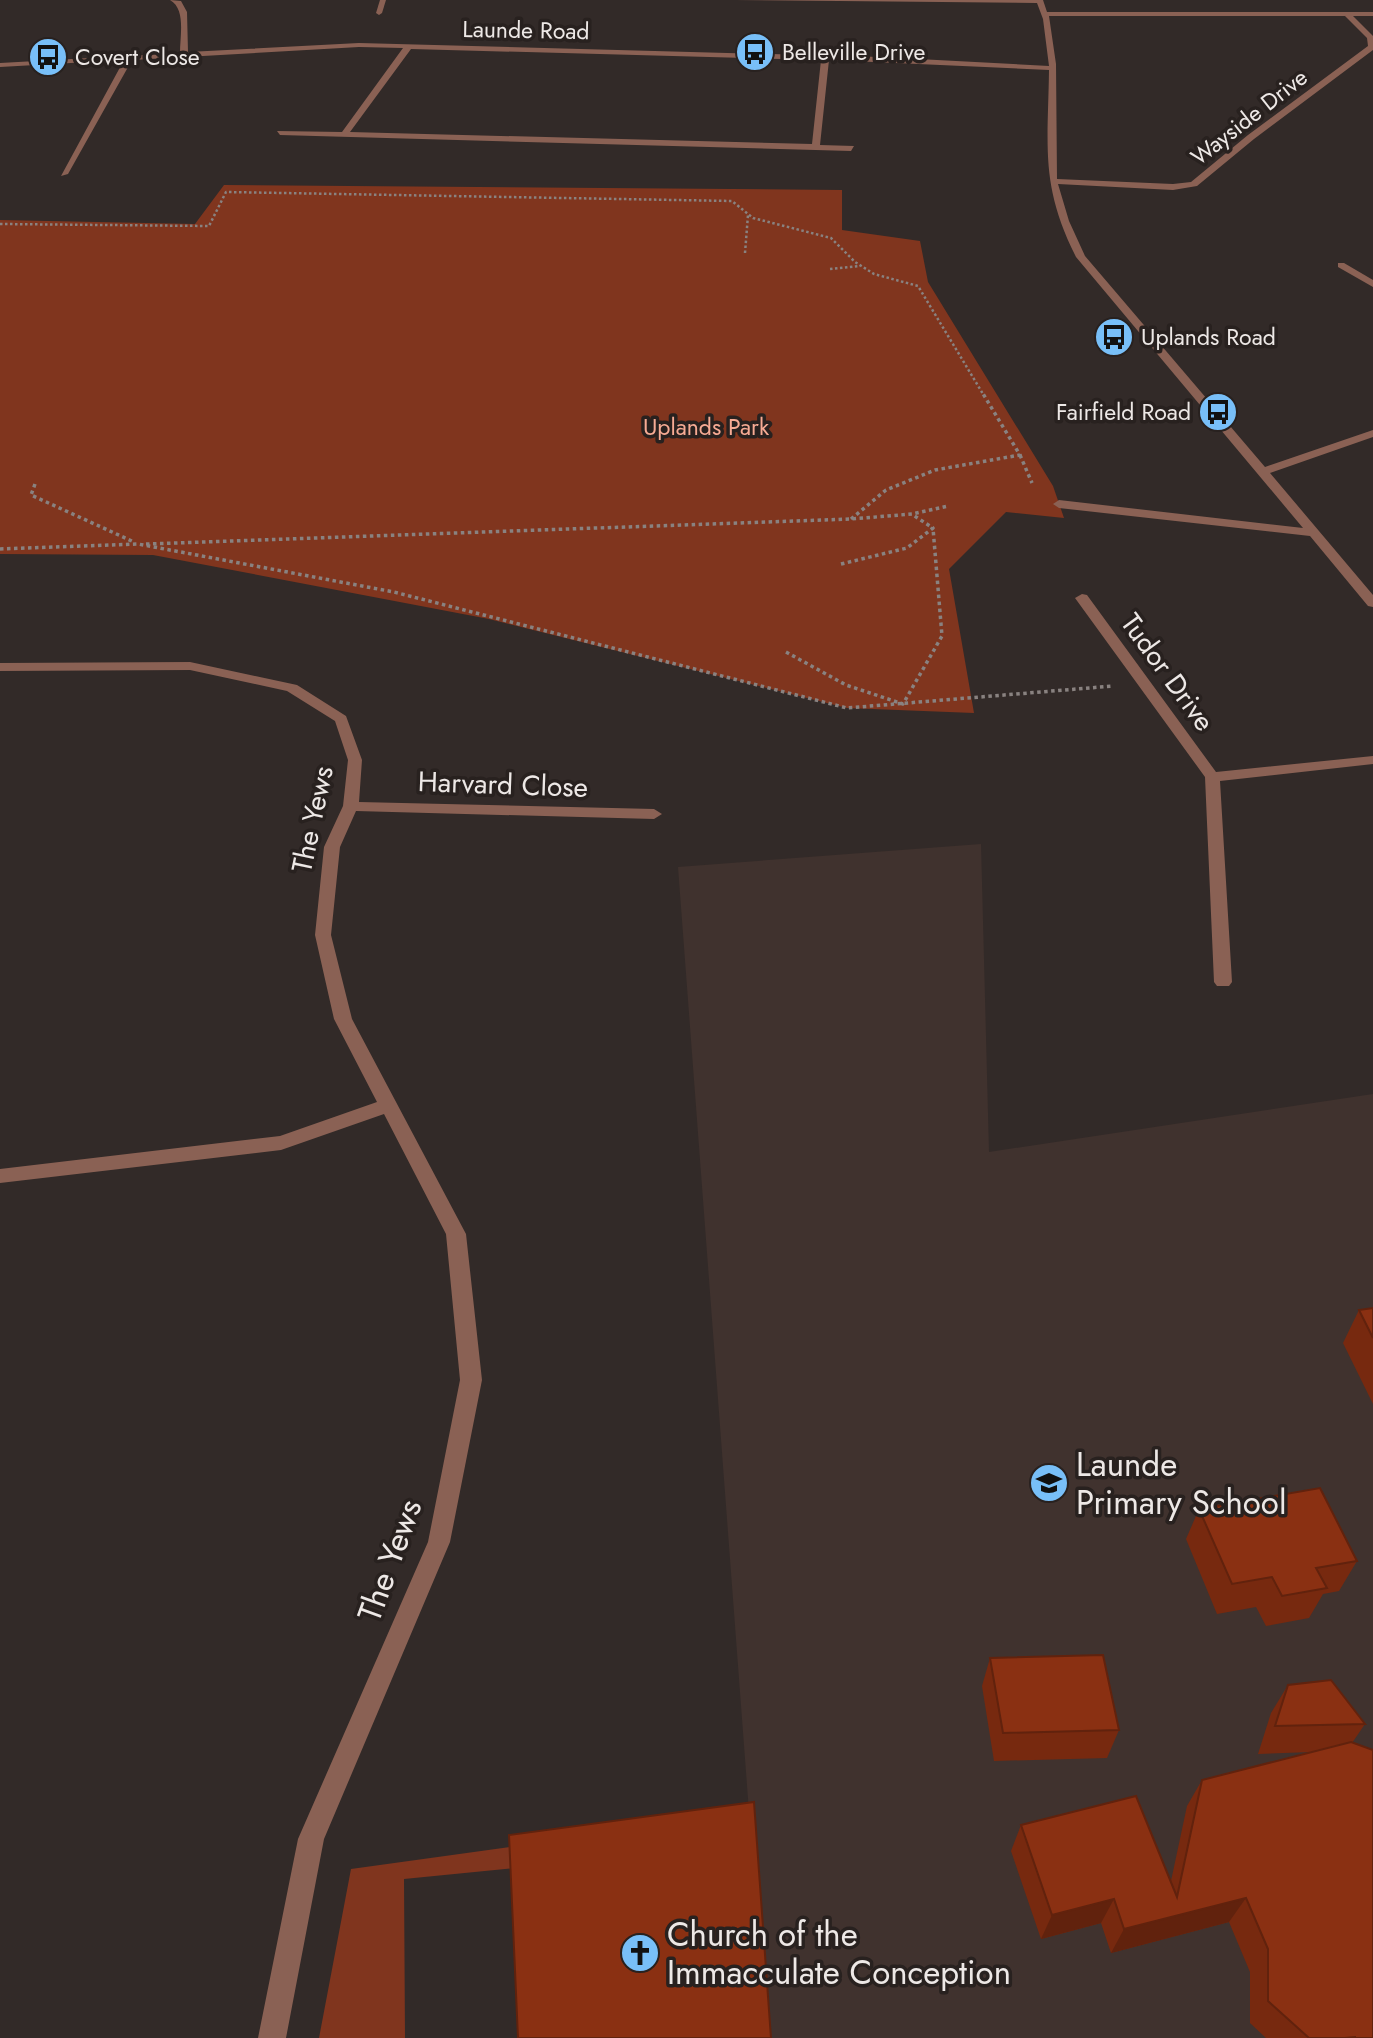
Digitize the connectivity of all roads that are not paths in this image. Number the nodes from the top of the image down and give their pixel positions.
1 (173, 0) edge
2 (383, 0) edge
3 (738, 0) edge
4 (1040, 0) edge
5 (827, 1) edge
6 (1304, 7) dead end
7 (379, 13) dead end
8 (1047, 14) junction
9 (1311, 14) junction
10 (1347, 14) junction
11 (1373, 14) edge
12 (408, 47) junction
13 (184, 55) junction
14 (129, 58) junction
15 (825, 58) junction
16 (0, 65) edge
17 (1051, 68) junction
18 (280, 133) dead end
19 (344, 135) junction
20 (816, 146) junction
21 (851, 148) dead end
22 (64, 174) dead end
23 (1053, 181) junction
24 (1341, 265) dead end
25 (1373, 284) edge
26 (1373, 433) edge
27 (1263, 472) junction
28 (1059, 504) dead end
29 (1314, 533) junction
30 (1082, 598) dead end
31 (1373, 603) edge
32 (0, 667) edge
33 (1373, 760) edge
34 (1212, 777) junction
35 (351, 806) junction
36 (654, 814) dead end
37 (1223, 982) dead end
38 (386, 1106) junction
39 (0, 1176) edge
40 (272, 2038) edge

1 - 13 street
2 - 7 street
3 - 5 street
4 - 5 street
4 - 8 street
6 - 9 street
8 - 9 street
8 - 17 street
9 - 10 street
10 - 11 street
10 - 23 street, Wayside Drive
12 - 13 street, Launde Road
12 - 15 street, Launde Road
12 - 19 street
13 - 14 street, Launde Road
14 - 16 street, Launde Road
14 - 22 street
15 - 17 street, Launde Road
15 - 20 street
17 - 23 street
18 - 19 street
19 - 20 street
20 - 21 street
23 - 27 street
24 - 25 street
26 - 27 street
27 - 29 street
28 - 29 street
29 - 31 street
30 - 34 street, Tudor Drive
32 - 35 street, The Yews
33 - 34 street
34 - 37 street
35 - 36 street, Harvard Close
35 - 38 street, The Yews
38 - 39 street
38 - 40 street, The Yews

